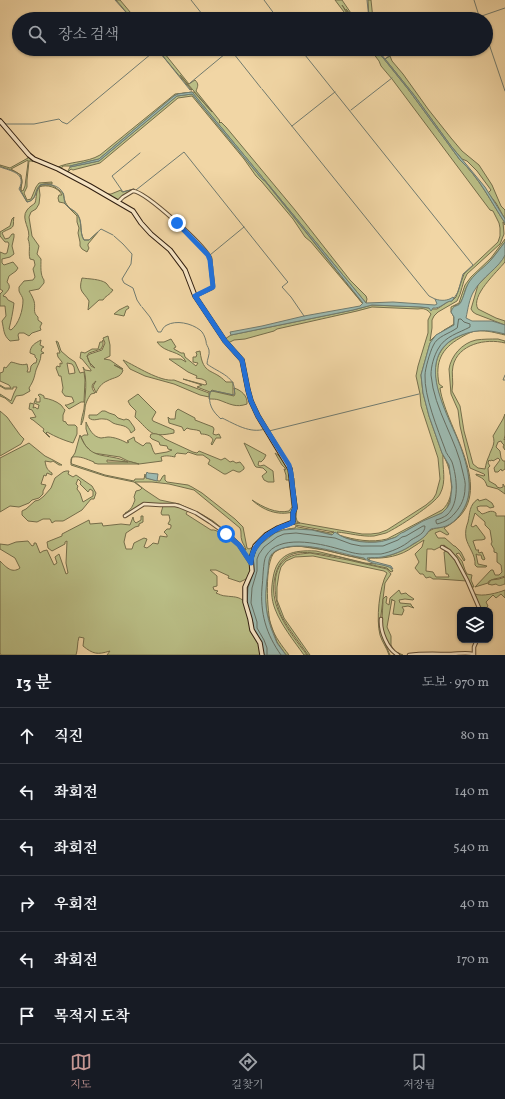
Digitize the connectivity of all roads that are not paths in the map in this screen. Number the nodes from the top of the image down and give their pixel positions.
1 (0, 121) edge
2 (118, 202) junction
3 (195, 296) junction
4 (125, 516) dead end
5 (442, 547) dead end
6 (251, 563) junction
7 (479, 607) edge
8 (381, 619) dead end
9 (475, 643) edge
10 (474, 654) edge
11 (262, 655) edge
12 (398, 655) edge
13 (409, 655) edge

1 - 2 street
2 - 3 street
2 - 3 street
3 - 6 street
4 - 6 street
5 - 7 street
6 - 11 street
8 - 12 street
9 - 10 street
10 - 13 street

